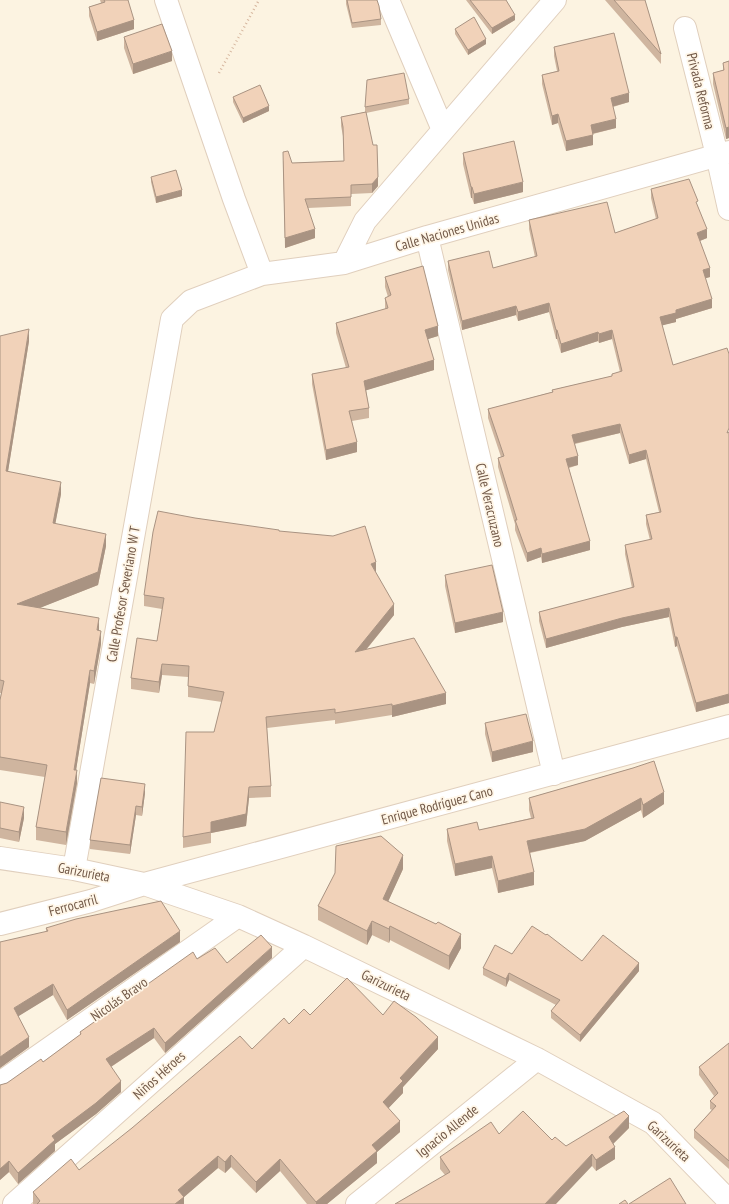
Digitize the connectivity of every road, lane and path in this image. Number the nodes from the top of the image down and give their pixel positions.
1 (166, 0) edge
2 (259, 0) edge
3 (388, 0) edge
4 (555, 0) edge
5 (684, 28) dead end
6 (202, 105) junction
7 (444, 130) junction
8 (723, 154) edge
9 (729, 209) edge
10 (427, 237) junction
11 (344, 263) junction
12 (262, 274) junction
13 (172, 319) joint
14 (729, 726) edge
15 (554, 774) junction
16 (0, 858) edge
17 (74, 869) junction
18 (144, 884) junction
19 (238, 916) junction
20 (0, 924) edge
21 (304, 946) junction
22 (537, 1059) junction
23 (0, 1083) edge
24 (729, 1201) edge
25 (14, 1204) edge
26 (357, 1204) edge

1 - 6 street
2 - 6 path
3 - 7 street
4 - 7 street
5 - 8 street, Privada Reforma
6 - 12 street
7 - 11 street
8 - 9 street, Privada Reforma
8 - 10 street, Calle Naciones Unidas
10 - 11 street, Calle Naciones Unidas
10 - 15 street, Calle Veracruzano
11 - 12 street, Calle Naciones Unidas
12 - 13 street, Calle Naciones Unidas
13 - 17 street, Calle Profesor Severiano W T
14 - 15 street, Enrique Rodríguez Cano
15 - 18 street, Enrique Rodríguez Cano
16 - 17 street, Garizurieta
17 - 18 street, Garizurieta
18 - 19 street, Garizurieta
18 - 20 street, Ferrocarril
19 - 21 street, Garizurieta
19 - 23 street, Nicolás Bravo
21 - 22 street, Garizurieta
21 - 25 street, Niños Héroes
22 - 24 street, Garizurieta
22 - 26 street, Ignacio Allende

